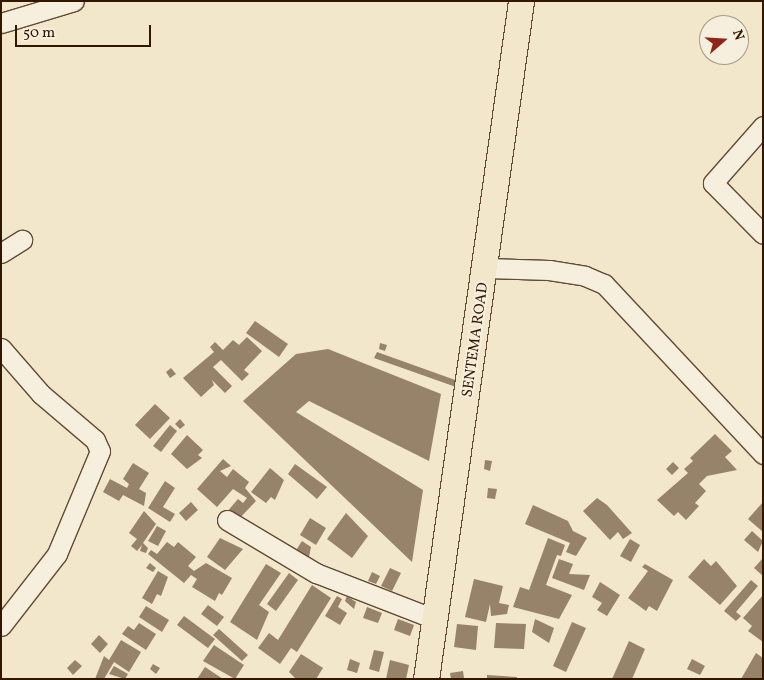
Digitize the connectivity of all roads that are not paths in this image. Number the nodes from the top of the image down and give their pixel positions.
1 (74, 1) edge
2 (521, 1) edge
3 (1, 23) edge
4 (763, 126) edge
5 (763, 234) edge
6 (22, 240) dead end
7 (1, 253) edge
8 (486, 268) junction
9 (1, 348) edge
10 (763, 454) edge
11 (227, 520) dead end
12 (437, 620) junction
13 (1, 626) edge
14 (426, 679) edge

1 - 3 street
2 - 8 main road, SENTEMA ROAD
4 - 5 street
6 - 7 street
8 - 10 street
8 - 12 main road, SENTEMA ROAD
9 - 13 street
11 - 12 street
12 - 14 main road, SENTEMA ROAD

